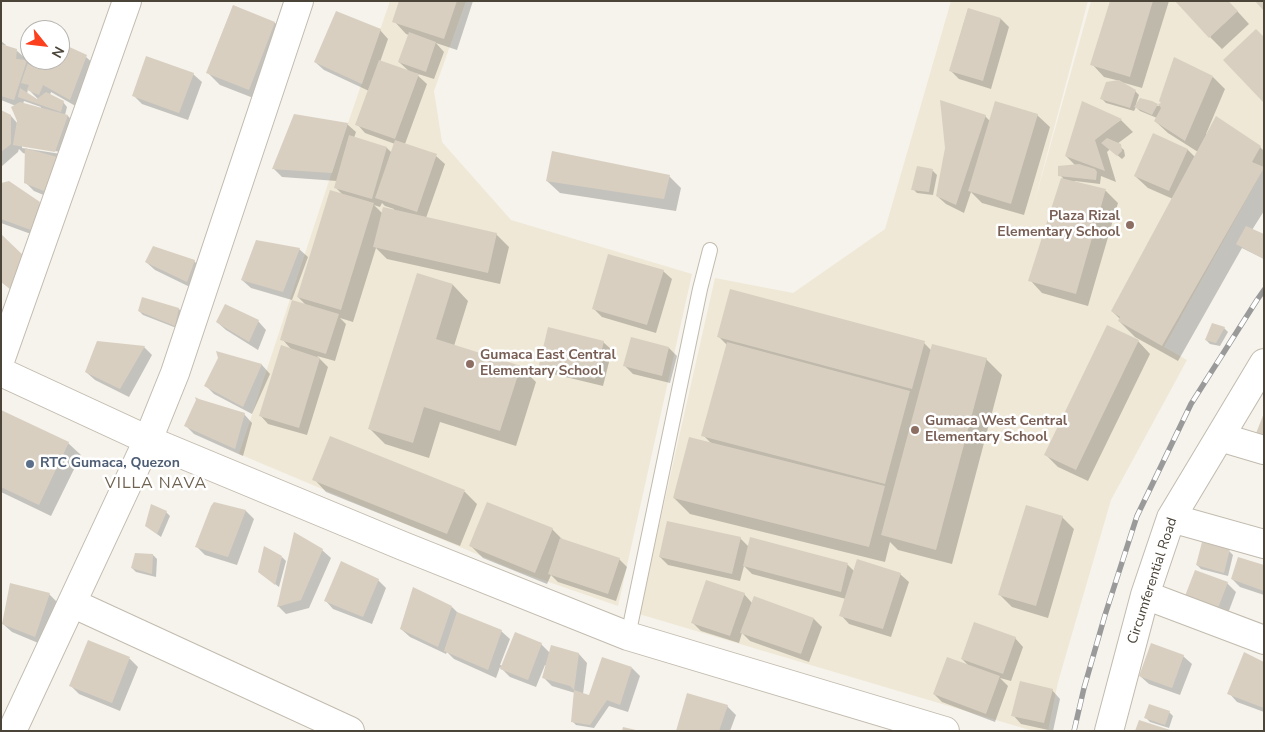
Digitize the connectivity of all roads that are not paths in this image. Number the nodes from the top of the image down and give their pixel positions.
1 (127, 1) edge
2 (299, 1) edge
3 (710, 250) dead end
4 (1, 358) edge
5 (1264, 363) edge
6 (1, 372) edge
7 (1220, 437) junction
8 (148, 440) junction
9 (1264, 450) edge
10 (1171, 518) junction
11 (1264, 544) edge
12 (1145, 595) junction
13 (72, 604) junction
14 (628, 636) junction
15 (1264, 640) edge
16 (906, 725) edge
17 (12, 731) edge
18 (350, 731) edge
19 (945, 731) edge
20 (1109, 731) edge

1 - 4 street
2 - 8 street
3 - 14 lane
5 - 7 street, Circumferential Road
6 - 8 street
7 - 9 street
7 - 10 street, Circumferential Road
8 - 13 street
8 - 14 street
10 - 11 street
10 - 12 street, Circumferential Road
12 - 15 street
12 - 20 street, Circumferential Road
13 - 17 street
13 - 18 street
14 - 16 street
16 - 19 street

